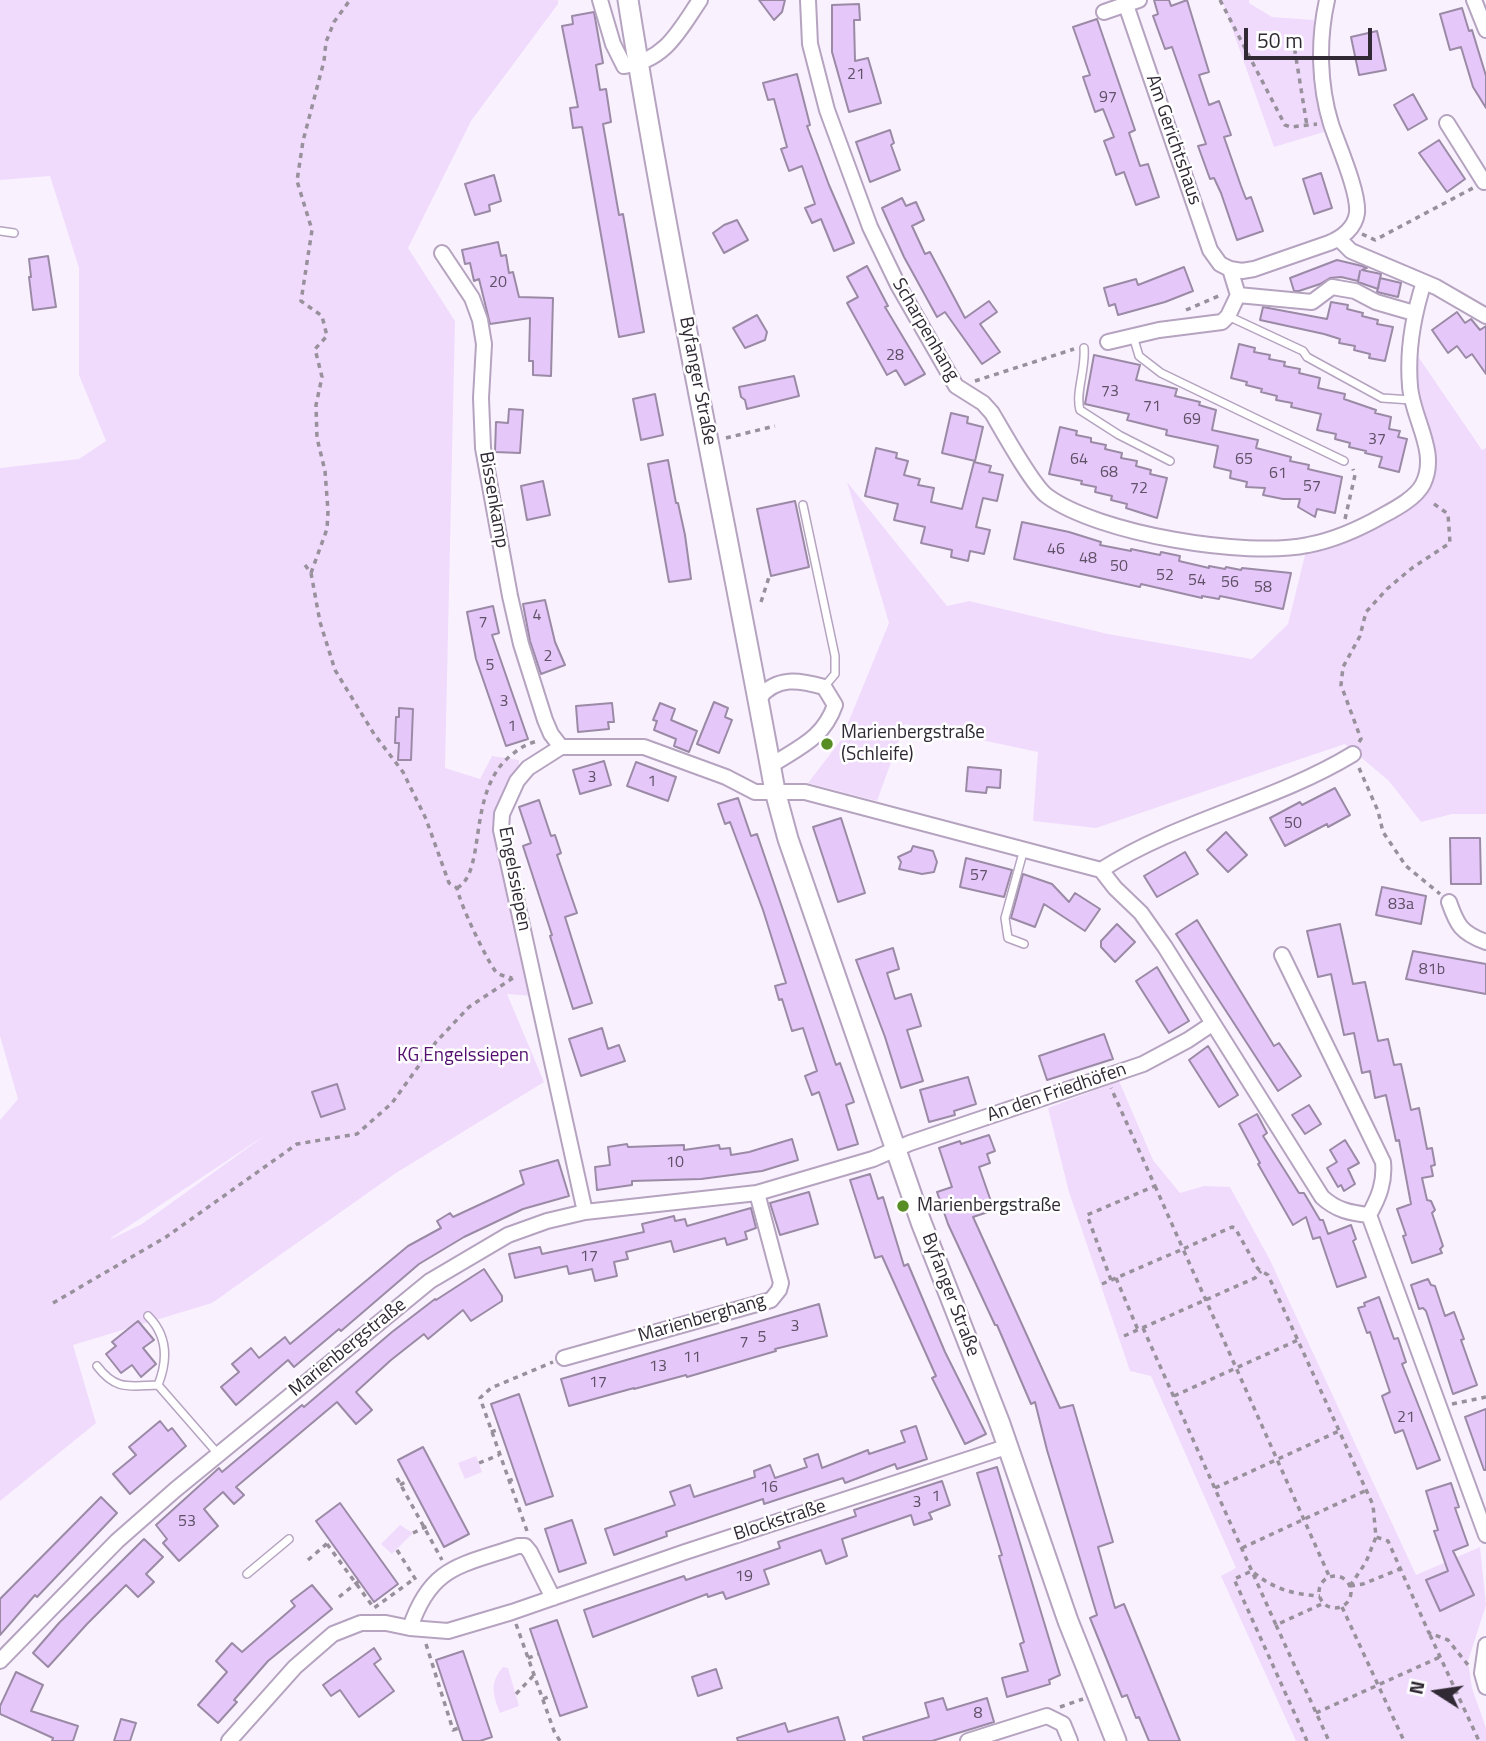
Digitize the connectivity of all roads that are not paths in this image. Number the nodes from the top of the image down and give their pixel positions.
1 (600, 0) edge
2 (628, 0) edge
3 (700, 0) edge
4 (808, 0) edge
5 (1327, 0) edge
6 (1474, 0) edge
7 (1133, 2) edge
8 (1104, 12) dead end
9 (1486, 30) edge
10 (638, 64) junction
11 (1447, 124) dead end
12 (1485, 181) edge
13 (0, 231) edge
14 (14, 233) dead end
15 (1339, 239) junction
16 (442, 253) dead end
17 (1230, 269) junction
18 (1424, 282) junction
19 (1236, 291) junction
20 (1414, 313) junction
21 (1228, 316) junction
22 (1486, 316) edge
23 (1132, 336) junction
24 (1108, 342) dead end
25 (1084, 348) road end
26 (1411, 400) junction
27 (1170, 461) dead end
28 (1344, 461) road end
29 (803, 505) dead end
30 (824, 687) junction
31 (759, 698) junction
32 (561, 747) junction
33 (1353, 754) road end
34 (770, 766) junction
35 (775, 791) junction
36 (1024, 849) junction
37 (1101, 870) junction
38 (1449, 902) road end
39 (1486, 942) edge
40 (1024, 944) dead end
41 (1282, 955) dead end
42 (1212, 1024) junction
43 (895, 1150) junction
44 (757, 1193) junction
45 (585, 1212) junction
46 (1369, 1215) junction
47 (148, 1317) dead end
48 (564, 1358) road end
49 (97, 1366) dead end
50 (158, 1385) junction
51 (1009, 1446) junction
52 (219, 1456) junction
53 (1486, 1535) edge
54 (289, 1539) dead end
55 (247, 1574) dead end
56 (553, 1598) junction
57 (416, 1629) junction
58 (1486, 1645) edge
59 (0, 1661) edge
60 (1484, 1680) edge
61 (229, 1741) edge
62 (968, 1741) edge
63 (1070, 1741) edge
64 (1116, 1741) edge

1 - 10 street
2 - 10 street, Byfanger Straße
3 - 10 street
4 - 26 street, Scharpenhang
5 - 15 street
6 - 9 street
7 - 8 street, Am Gerichtshaus
7 - 17 street, Am Gerichtshaus
10 - 31 street, Byfanger Straße
11 - 12 street
13 - 14 lane
15 - 17 street
15 - 18 street
16 - 32 street, Bissenkamp
17 - 19 street, Am Gerichtshaus
18 - 20 street
18 - 22 street
19 - 20 street
19 - 21 street
20 - 26 street
21 - 23 street
21 - 26 lane
23 - 24 street
23 - 28 lane
25 - 27 lane
29 - 30 lane
30 - 31 street
30 - 34 street
31 - 34 street, Byfanger Straße
32 - 35 street
32 - 45 street, Engelssiepen
33 - 37 street
34 - 35 street, Byfanger Straße
35 - 36 street
35 - 43 street, Byfanger Straße
36 - 37 street
36 - 40 lane
37 - 42 street
38 - 39 street
41 - 46 street
42 - 43 street, An den Friedhöfen
42 - 46 street
43 - 44 street, Marienbergstraße
43 - 51 street, Byfanger Straße
44 - 45 street, Marienbergstraße
44 - 48 street, Marienberghang
45 - 52 street, Marienbergstraße
46 - 53 street
47 - 50 lane
49 - 50 lane
50 - 52 lane
51 - 56 street, Blockstraße
51 - 64 street, Byfanger Straße
52 - 59 street, Marienbergstraße
54 - 55 lane
56 - 57 street, Blockstraße
56 - 57 street
57 - 61 street, Blockstraße
58 - 60 street
62 - 63 street

